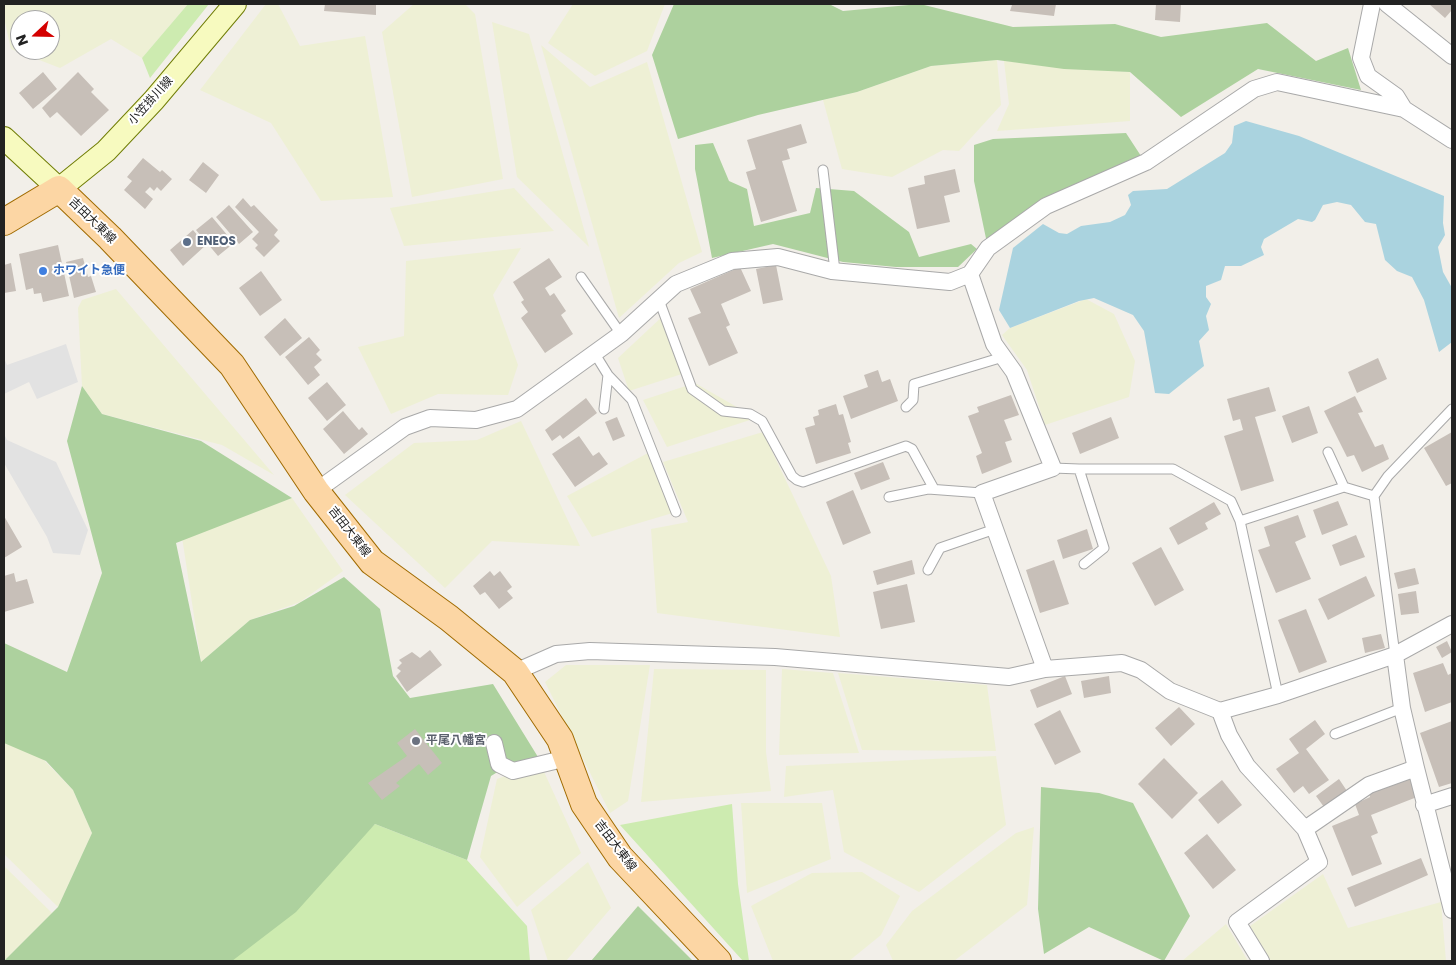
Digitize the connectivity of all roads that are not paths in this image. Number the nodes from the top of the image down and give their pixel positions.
1 (235, 4) edge
2 (1372, 4) edge
3 (1387, 4) edge
4 (1452, 56) edge
5 (1404, 109) junction
6 (4, 138) edge
7 (1452, 140) edge
8 (822, 170) dead end
9 (59, 189) junction
10 (4, 222) edge
11 (835, 271) junction
12 (970, 274) junction
13 (581, 277) dead end
14 (658, 300) junction
15 (621, 334) junction
16 (595, 354) junction
17 (1003, 357) junction
18 (608, 376) junction
19 (906, 407) dead end
20 (604, 409) dead end
21 (1452, 409) edge
22 (1328, 452) dead end
23 (1053, 468) junction
24 (1079, 469) junction
25 (1344, 487) junction
26 (934, 489) junction
27 (316, 490) junction
28 (982, 493) junction
29 (1374, 496) junction
30 (889, 497) dead end
31 (676, 512) dead end
32 (1240, 521) junction
33 (995, 529) junction
34 (1084, 564) dead end
35 (928, 570) dead end
36 (1452, 624) edge
37 (1395, 655) junction
38 (1045, 669) junction
39 (515, 672) junction
40 (1278, 695) junction
41 (1402, 708) junction
42 (1220, 711) junction
43 (1334, 734) dead end
44 (494, 742) dead end
45 (566, 758) junction
46 (1416, 768) junction
47 (1452, 796) edge
48 (1424, 805) junction
49 (1306, 830) junction
50 (1452, 910) edge
51 (718, 961) edge
52 (1261, 961) edge

1 - 9 main road, 小笠掛川線
2 - 5 street
3 - 4 street
5 - 7 street
5 - 12 street
6 - 9 main road
8 - 11 lane
9 - 10 main road, 吉田大東線
9 - 27 main road, 吉田大東線
11 - 12 street
11 - 14 street
12 - 17 street
13 - 15 lane
14 - 15 street
14 - 26 lane
15 - 16 street
16 - 18 lane
16 - 27 street
17 - 19 lane
17 - 23 street
18 - 20 lane
18 - 31 lane
21 - 29 lane
22 - 25 lane
23 - 24 lane
23 - 28 street
24 - 32 lane
24 - 34 lane
25 - 29 lane
25 - 32 lane
26 - 28 lane
26 - 30 lane
27 - 39 main road, 吉田大東線
28 - 33 street
29 - 37 lane
32 - 40 lane
33 - 35 lane
33 - 38 street
36 - 37 street
37 - 40 street
37 - 41 street
38 - 39 street
38 - 42 street
39 - 45 main road, 吉田大東線
40 - 42 street
41 - 43 lane
41 - 46 street
42 - 49 street
44 - 45 street
45 - 51 main road, 吉田大東線
46 - 48 street
46 - 49 street
47 - 48 street
48 - 50 street
49 - 52 street

